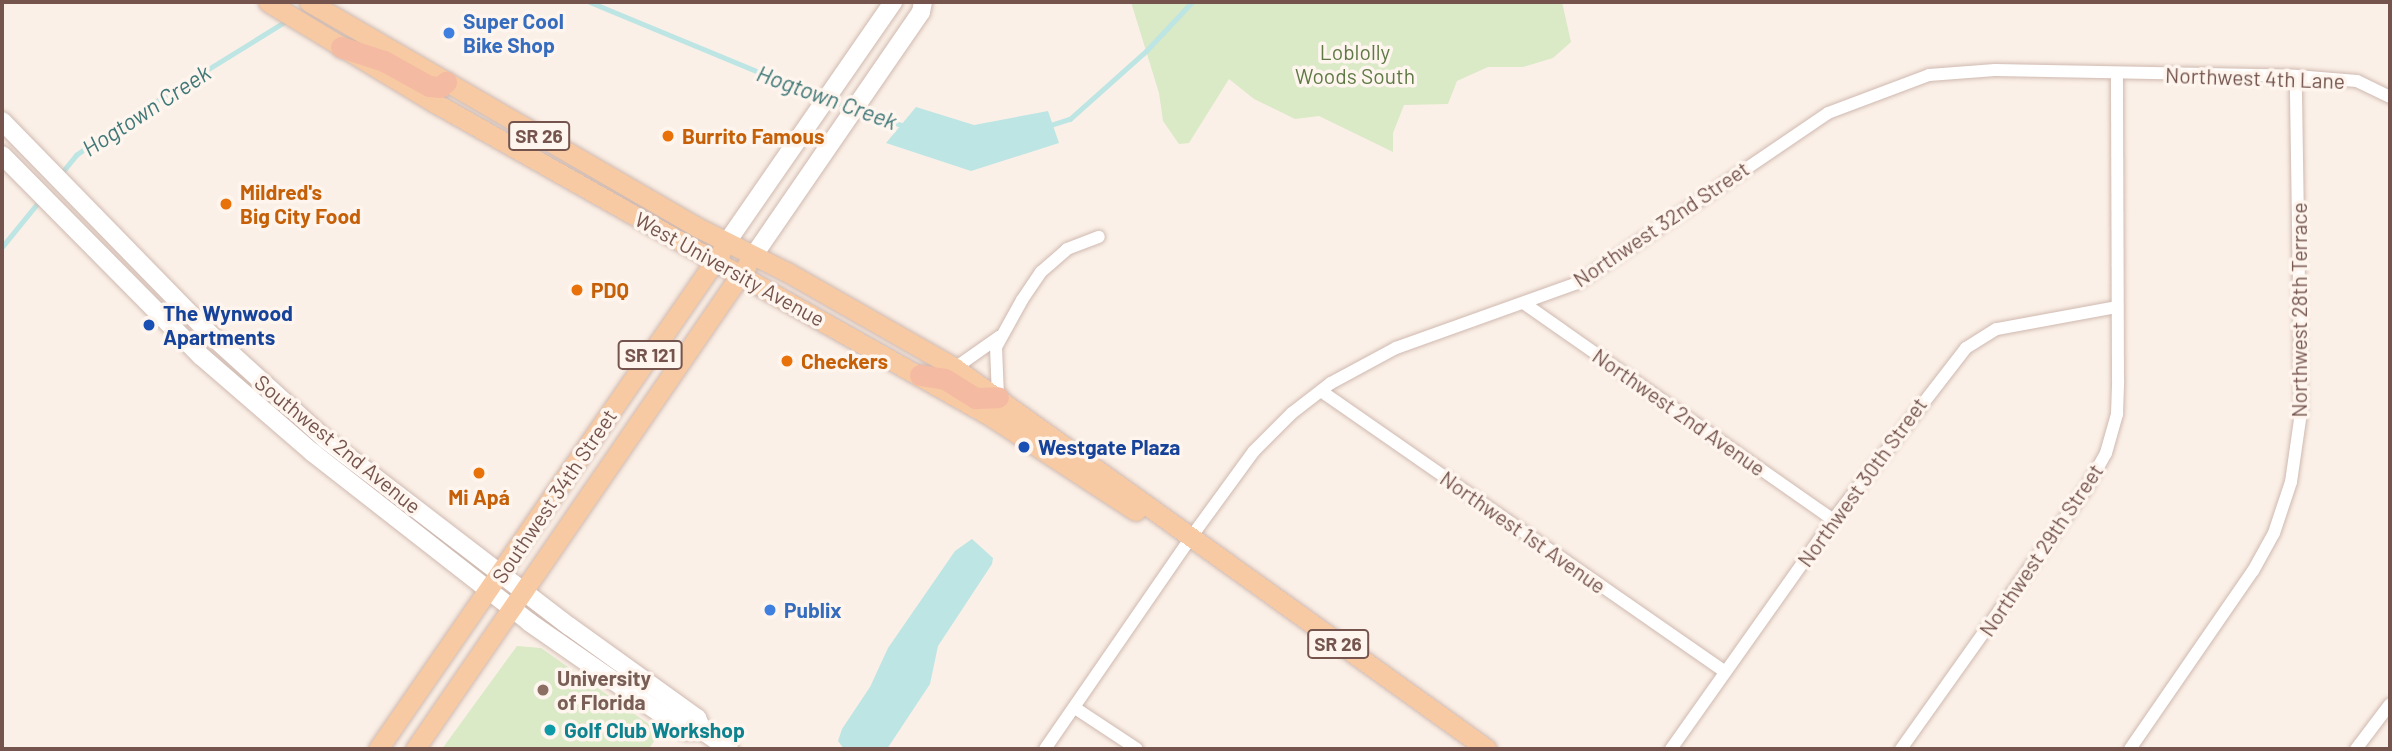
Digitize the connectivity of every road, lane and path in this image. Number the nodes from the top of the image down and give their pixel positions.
1 (268, 2) edge
2 (309, 2) edge
3 (894, 2) edge
4 (923, 2) edge
5 (347, 38) junction
6 (2117, 75) junction
7 (2296, 76) junction
8 (446, 82) joint
9 (2390, 97) edge
10 (2, 121) edge
11 (2, 155) edge
12 (1099, 237) dead end
13 (727, 242) junction
14 (754, 255) junction
15 (133, 256) junction
16 (714, 261) junction
17 (118, 274) junction
18 (740, 275) junction
19 (1525, 304) junction
20 (2117, 307) junction
21 (1000, 337) junction
22 (955, 368) junction
23 (920, 375) junction
24 (1321, 391) junction
25 (998, 397) junction
26 (1833, 520) junction
27 (1189, 540) junction
28 (501, 574) junction
29 (489, 592) junction
30 (524, 592) junction
31 (512, 609) junction
32 (1725, 673) junction
33 (2390, 704) edge
34 (1075, 708) junction
35 (703, 731) junction
36 (378, 749) edge
37 (415, 749) edge
38 (729, 749) edge
39 (1045, 749) edge
40 (1137, 749) edge
41 (1487, 749) edge
42 (1671, 749) edge
43 (1901, 749) edge
44 (2130, 749) edge
45 (2356, 749) edge

1 - 5 main road, West University Avenue / SR 26
2 - 5 main road, West University Avenue / SR 26
3 - 13 main road, SR 121
4 - 14 main road, SR 121
5 - 8 highway
5 - 16 main road, West University Avenue / SR 26
6 - 7 street, Northwest 4th Lane
6 - 19 street, Northwest 32nd Street
6 - 20 street, Northwest 29th Street
7 - 9 street, Northwest 4th Lane
7 - 44 street, Northwest 28th Terrace
8 - 13 main road, West University Avenue / SR 26
10 - 15 main road, Southwest 2nd Avenue
11 - 17 main road, Southwest 2nd Avenue
12 - 21 street
13 - 14 main road, West University Avenue / SR 26
13 - 16 main road, Southwest 34th Street / SR 121
14 - 18 main road, Southwest 34th Street / SR 121
14 - 22 main road, West University Avenue / SR 26
15 - 17 main road
15 - 28 main road, Southwest 2nd Avenue
16 - 18 main road, West University Avenue / SR 26
16 - 28 main road, Southwest 34th Street / SR 121
17 - 29 main road, Southwest 2nd Avenue
18 - 23 main road, West University Avenue / SR 26
18 - 30 main road, Southwest 34th Street / SR 121
19 - 24 street, Northwest 32nd Street
19 - 26 street, Northwest 2nd Avenue
20 - 26 street, Northwest 30th Street
20 - 43 street, Northwest 29th Street
21 - 22 street
21 - 25 street
22 - 25 main road, West University Avenue / SR 26
23 - 25 highway
23 - 27 main road, West University Avenue / SR 26
24 - 27 street, Northwest 32nd Street
24 - 32 street, Northwest 1st Avenue
25 - 27 main road, West University Avenue / SR 26
26 - 32 street, Northwest 30th Street
27 - 34 street, Northwest 32nd Street
27 - 41 main road, West University Avenue / SR 26
28 - 29 main road, Southwest 34th Street / SR 121
28 - 30 main road, Southwest 2nd Avenue
29 - 31 main road, Southwest 2nd Avenue
29 - 36 main road, Southwest 34th Street / SR 121
30 - 31 main road, Southwest 34th Street / SR 121
30 - 35 main road, Southwest 2nd Avenue
31 - 35 main road, Southwest 2nd Avenue
31 - 37 main road, Southwest 34th Street / SR 121
32 - 42 street, Northwest 30th Street
33 - 45 street
34 - 39 street, Northwest 32nd Street
34 - 40 street
35 - 38 main road, Southwest 2nd Avenue

